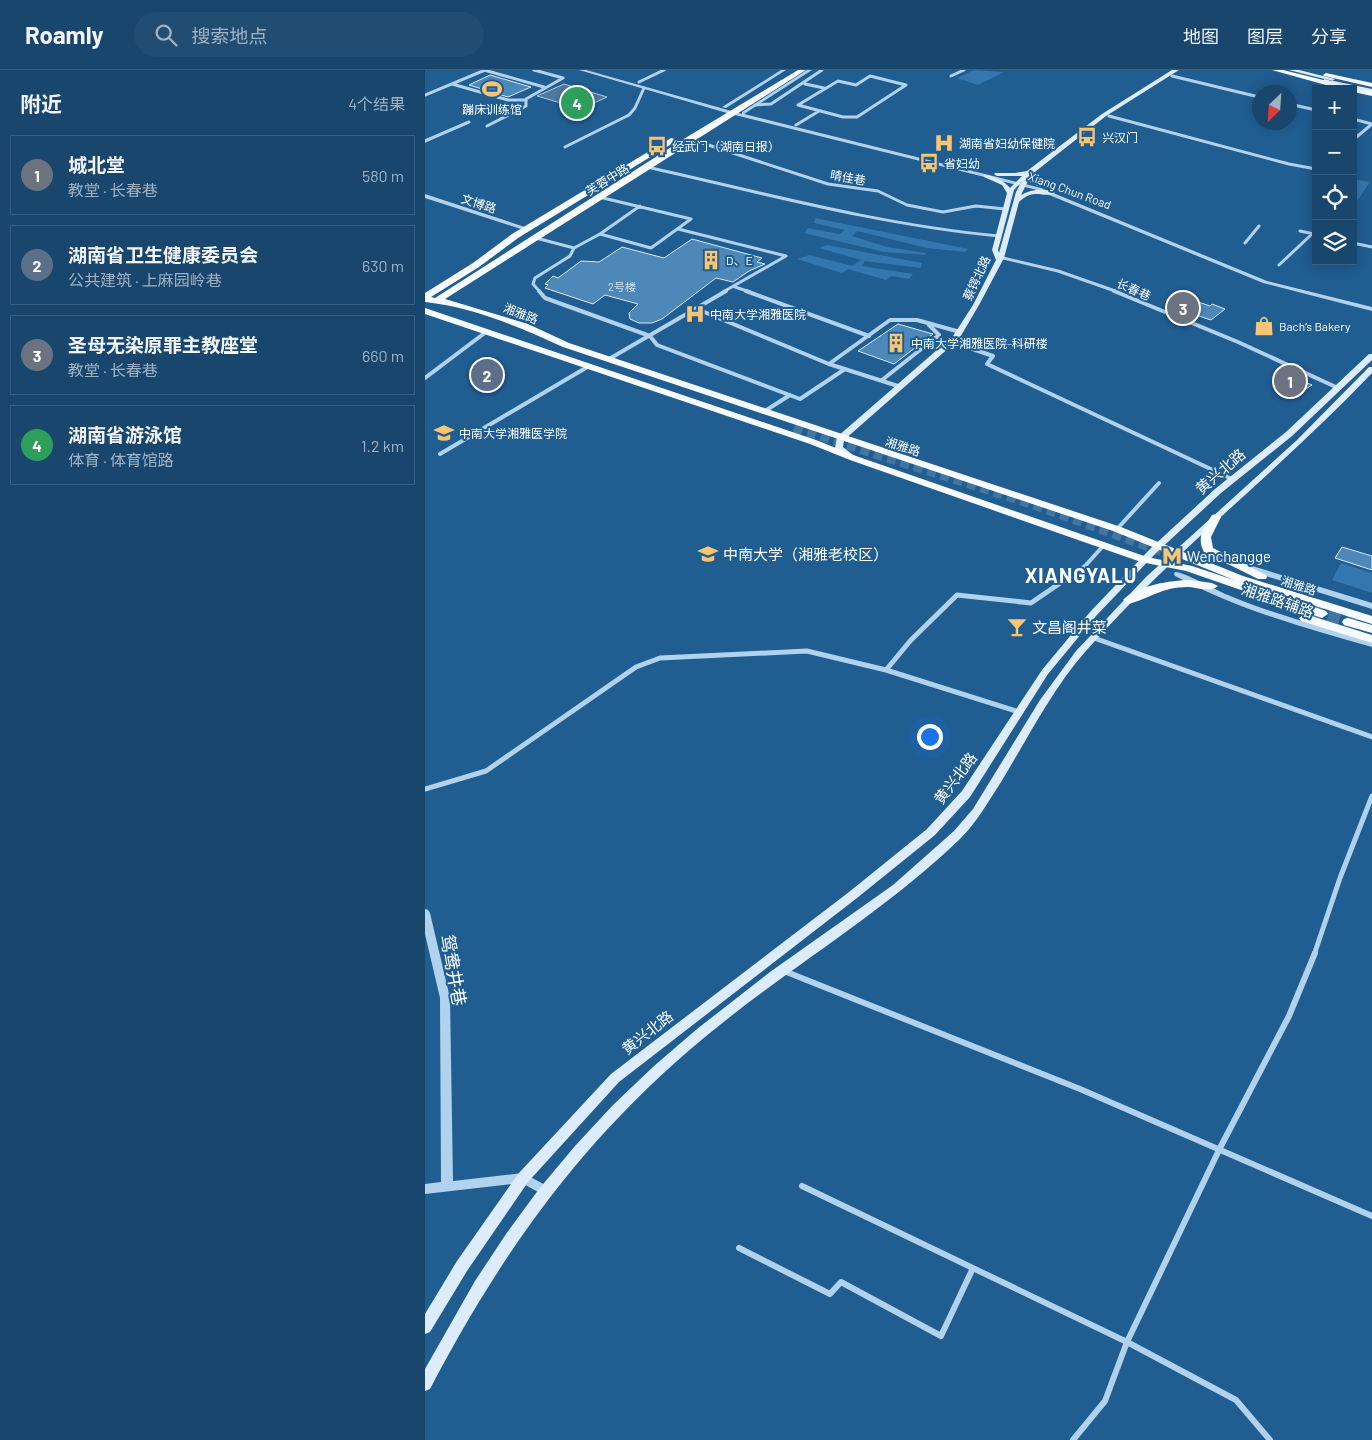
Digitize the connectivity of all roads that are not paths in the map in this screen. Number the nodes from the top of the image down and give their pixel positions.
1 (484, 70) edge
2 (533, 70) edge
3 (581, 70) edge
4 (594, 70) edge
5 (664, 70) edge
6 (784, 70) edge
7 (790, 70) edge
8 (803, 70) edge
9 (810, 70) edge
10 (822, 70) edge
11 (964, 70) edge
12 (1176, 70) edge
13 (1182, 70) edge
14 (1275, 70) edge
15 (1306, 70) edge
16 (1288, 71) edge
17 (951, 76) dead end
18 (1172, 76) junction
19 (639, 82) junction
20 (452, 84) junction
21 (805, 84) junction
22 (1335, 85) edge
23 (545, 88) junction
24 (644, 88) junction
25 (824, 88) junction
26 (1357, 90) edge
27 (1372, 90) edge
28 (425, 95) edge
29 (1252, 95) edge
30 (526, 100) junction
31 (755, 105) junction
32 (1297, 106) edge
33 (725, 109) junction
34 (1312, 109) edge
35 (740, 111) junction
36 (819, 111) junction
37 (1109, 116) junction
38 (1357, 120) edge
39 (469, 122) dead end
40 (1372, 124) edge
41 (796, 125) junction
42 (487, 126) dead end
43 (1357, 137) edge
44 (690, 139) junction
45 (425, 141) edge
46 (565, 147) dead end
47 (647, 167) junction
48 (1312, 168) edge
49 (997, 174) junction
50 (986, 176) junction
51 (1023, 180) junction
52 (1038, 184) joint
53 (1010, 192) junction
54 (1053, 193) junction
55 (425, 196) edge
56 (599, 197) junction
57 (1015, 203) junction
58 (640, 206) junction
59 (1005, 209) junction
60 (1259, 226) dead end
61 (677, 228) junction
62 (526, 229) junction
63 (1300, 231) dead end
64 (599, 234) junction
65 (1312, 234) edge
66 (999, 236) junction
67 (1312, 236) edge
68 (536, 238) junction
69 (1245, 243) dead end
70 (1357, 244) edge
71 (1372, 247) edge
72 (574, 248) junction
73 (1000, 257) junction
74 (1279, 265) dead end
75 (735, 287) junction
76 (428, 303) edge
77 (1372, 303) edge
78 (697, 309) junction
79 (1372, 309) edge
80 (927, 323) junction
81 (486, 332) junction
82 (960, 332) junction
83 (650, 336) junction
84 (869, 336) junction
85 (951, 342) junction
86 (1372, 356) edge
87 (609, 359) junction
88 (829, 364) junction
89 (589, 366) junction
90 (845, 369) junction
91 (1371, 372) edge
92 (425, 378) edge
93 (882, 380) junction
94 (902, 387) junction
95 (1338, 388) junction
96 (791, 396) junction
97 (765, 411) junction
98 (794, 428) tunnel mouth
99 (842, 438) junction
100 (813, 442) junction
101 (840, 450) junction
102 (440, 454) dead end
103 (853, 458) junction
104 (1232, 479) junction
105 (1159, 483) dead end
106 (1216, 517) junction
107 (1117, 529) junction
108 (1106, 542) junction
109 (1160, 545) junction
110 (1178, 551) junction
111 (1199, 555) junction
112 (1145, 560) junction
113 (1233, 564) junction
114 (1163, 565) junction
115 (1178, 574) junction
116 (1262, 577) junction
117 (1193, 583) junction
118 (1212, 586) junction
119 (1129, 600) junction
120 (1372, 606) edge
121 (1372, 613) edge
122 (1372, 620) edge
123 (1372, 629) edge
124 (1094, 638) junction
125 (1372, 639) edge
126 (1372, 644) edge
127 (886, 670) junction
128 (1019, 712) junction
129 (1372, 737) edge
130 (425, 789) edge
131 (1372, 796) edge
132 (425, 913) edge
133 (782, 970) junction
134 (1220, 1148) junction
135 (523, 1178) junction
136 (447, 1185) junction
137 (802, 1186) dead end
138 (425, 1188) edge
139 (545, 1191) junction
140 (1372, 1216) edge
141 (739, 1248) dead end
142 (973, 1268) junction
143 (425, 1327) edge
144 (1127, 1342) junction
145 (425, 1384) edge
146 (1073, 1440) edge
147 (1270, 1440) edge

1 - 20 street
1 - 23 street
2 - 23 street
3 - 24 street
4 - 19 street
5 - 19 street
6 - 33 street, 芙蓉中路
7 - 33 main road, 芙蓉中路
8 - 35 main road, 芙蓉中路
9 - 31 street
10 - 21 street
11 - 17 street
12 - 51 main road, 蔡锷北路
13 - 18 main road, 蔡锷北路
14 - 16 main road
15 - 27 main road
16 - 22 main road
16 - 27 main road
18 - 29 street
18 - 37 main road, 蔡锷北路
19 - 33 street
20 - 28 street
20 - 30 street
21 - 25 street
21 - 31 street
23 - 30 street
24 - 33 street
24 - 46 street
25 - 36 street
25 - 36 street
26 - 27 main road
30 - 42 street
31 - 35 main road
32 - 34 street
33 - 35 street, Xiang Chun Road
33 - 62 main road, 芙蓉中路
35 - 41 street, Xiang Chun Road
35 - 44 main road, 芙蓉中路
35 - 50 street, Xiang Chun Road
36 - 41 street
37 - 48 street
37 - 51 main road, 蔡锷北路
38 - 40 street
39 - 45 street
40 - 43 street
41 - 49 street, Xiang Chun Road
44 - 47 main road, 芙蓉中路
44 - 59 street, 晴佳巷
47 - 56 main road, 芙蓉中路
47 - 66 street
49 - 51 street, Xiang Chun Road
49 - 51 main road
50 - 51 street, Xiang Chun Road
50 - 53 main road
51 - 52 main road
51 - 53 main road, 蔡锷北路
51 - 54 street, Xiang Chun Road
51 - 57 main road, 蔡锷北路
52 - 77 street, Xiang Chun Road
53 - 59 main road, 蔡锷北路
54 - 57 main road
54 - 79 street, Xiang Chun Road
55 - 62 street, 文博路
56 - 58 street
56 - 68 main road, 芙蓉中路
57 - 73 main road, 蔡锷北路
58 - 61 street
58 - 64 street
59 - 66 main road, 蔡锷北路
60 - 69 street
61 - 64 street
61 - 75 street
62 - 76 main road, 芙蓉中路
63 - 65 street
64 - 72 street
66 - 73 main road, 蔡锷北路
67 - 74 street
68 - 72 street
68 - 76 main road, 芙蓉中路
70 - 71 street
72 - 83 street
73 - 82 main road, 蔡锷北路
73 - 95 street, 长春巷
75 - 78 street
75 - 84 street
76 - 81 main road, 湘雅路
76 - 87 main road, 湘雅路
76 - 98 main road, 湘雅路
78 - 83 street
78 - 88 street
80 - 82 street
80 - 84 street
80 - 93 street
81 - 89 main road, 湘雅路
81 - 92 street
82 - 85 main road, 蔡锷北路
83 - 87 street
83 - 96 street
84 - 88 street
85 - 94 main road, 蔡锷北路
85 - 104 street
86 - 95 main road, 黄兴北路
87 - 97 main road, 湘雅路
88 - 90 street
89 - 100 main road, 湘雅路
89 - 102 street
90 - 93 street
90 - 96 street
91 - 106 main road, 黄兴北路
93 - 94 street
94 - 99 main road, 蔡锷北路
95 - 104 main road, 黄兴北路
96 - 97 street
97 - 99 main road, 湘雅路
99 - 101 main road
99 - 107 main road, 湘雅路
100 - 101 main road, 湘雅路
100 - 103 main road, 湘雅路
101 - 103 main road
101 - 108 main road, 湘雅路
103 - 108 main road, 湘雅路
104 - 109 main road, 黄兴北路
105 - 107 street
106 - 110 main road, 黄兴北路
106 - 113 main road
107 - 109 main road, 湘雅路
108 - 112 main road, 湘雅路
108 - 127 street
109 - 110 main road, 湘雅路
109 - 112 main road, 黄兴北路
110 - 111 main road
110 - 114 main road, 黄兴北路
110 - 122 main road, 湘雅路
111 - 113 street, 湘雅路辅路
111 - 116 main road
112 - 114 main road, 湘雅路
112 - 128 main road, 黄兴北路
113 - 116 main road
113 - 120 street, 湘雅路辅路
114 - 115 main road
114 - 119 main road, 黄兴北路
114 - 123 main road, 湘雅路
115 - 117 street, 湘雅路辅路
115 - 118 main road
116 - 121 main road
117 - 118 main road
117 - 119 main road
117 - 126 street, 湘雅路辅路
118 - 125 main road
119 - 124 main road, 黄兴北路
124 - 129 street
124 - 133 main road, 黄兴北路
127 - 128 street
127 - 130 street
128 - 135 main road, 黄兴北路
131 - 134 street
132 - 136 street, 鸳鸯井巷
133 - 134 street
133 - 139 main road, 黄兴北路
134 - 140 street
134 - 144 street
135 - 136 street
135 - 139 street
135 - 143 main road, 黄兴北路
136 - 138 street
137 - 142 street
139 - 145 main road, 黄兴北路
141 - 142 street
142 - 144 street
144 - 146 street
144 - 147 street

